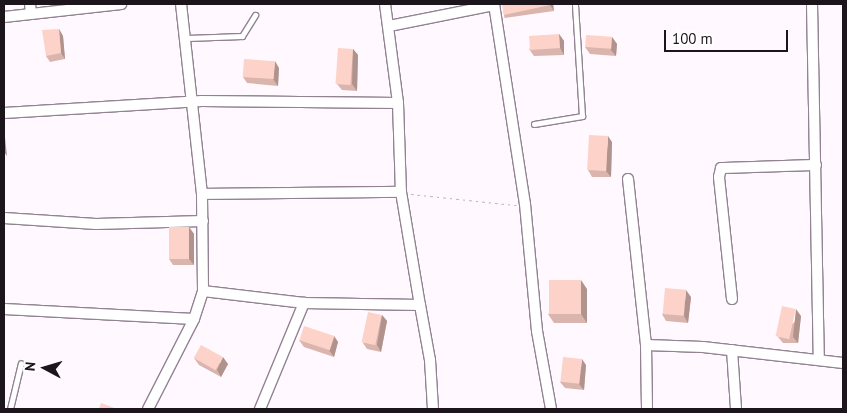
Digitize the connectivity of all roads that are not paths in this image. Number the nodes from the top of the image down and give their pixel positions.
1 (115, 4) edge
2 (181, 4) edge
3 (385, 4) edge
4 (494, 4) edge
5 (574, 4) edge
6 (812, 4) edge
7 (31, 9) edge
8 (255, 16) dead end
9 (4, 17) edge
10 (389, 26) junction
11 (187, 38) junction
12 (193, 102) junction
13 (398, 104) junction
14 (4, 113) edge
15 (534, 124) dead end
16 (816, 165) junction
17 (628, 179) dead end
18 (401, 192) junction
19 (202, 194) junction
20 (4, 218) edge
21 (203, 221) junction
22 (203, 291) junction
23 (732, 299) dead end
24 (304, 304) junction
25 (420, 305) junction
26 (4, 309) edge
27 (194, 319) junction
28 (646, 345) junction
29 (732, 350) junction
30 (819, 359) junction
31 (21, 363) dead end
32 (843, 363) edge
33 (10, 409) edge
34 (148, 409) edge
35 (260, 409) edge
36 (433, 409) edge
37 (551, 409) edge
38 (647, 409) edge
39 (736, 409) edge

1 - 7 street
2 - 11 street
3 - 10 street
4 - 10 street
4 - 37 street
5 - 15 lane
6 - 16 street
7 - 9 street
8 - 11 lane
10 - 13 street
11 - 12 street
12 - 13 street
12 - 14 street
12 - 19 street
13 - 18 street
16 - 23 street
16 - 30 street
17 - 28 street
18 - 19 street
18 - 25 street
19 - 21 street
20 - 21 street
21 - 22 street
22 - 24 street
22 - 27 street
24 - 25 street
24 - 35 street
25 - 36 street
26 - 27 street
27 - 34 street
28 - 29 street
28 - 38 street
29 - 30 street
29 - 39 street
30 - 32 street
31 - 33 lane

